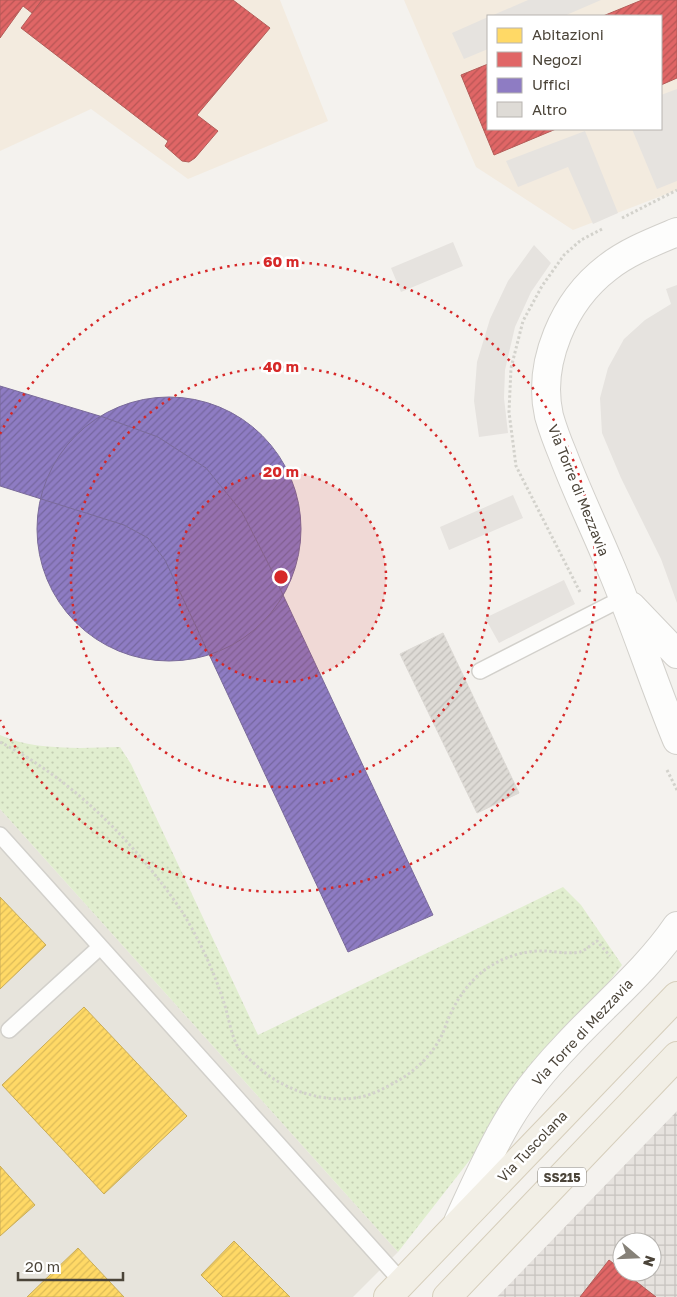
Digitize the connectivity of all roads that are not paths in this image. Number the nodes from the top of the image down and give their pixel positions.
1 (677, 232) edge
2 (623, 598) junction
3 (677, 654) edge
4 (480, 671) dead end
5 (677, 740) edge
6 (0, 835) edge
7 (677, 926) edge
8 (100, 947) junction
9 (677, 996) edge
10 (9, 1030) dead end
11 (677, 1056) edge
12 (456, 1225) junction
13 (395, 1290) edge
14 (448, 1297) edge

1 - 2 street, Via Torre di Mezzavia
2 - 3 street, Via Torre di Mezzavia
2 - 4 lane
2 - 5 street, Via Torre di Mezzavia
6 - 8 lane
7 - 12 street, Via Torre di Mezzavia
8 - 10 lane
8 - 13 lane
9 - 12 main road, Via Tuscolana / SS215
11 - 14 main road, SS215
12 - 13 main road, Via Tuscolana / SS215

